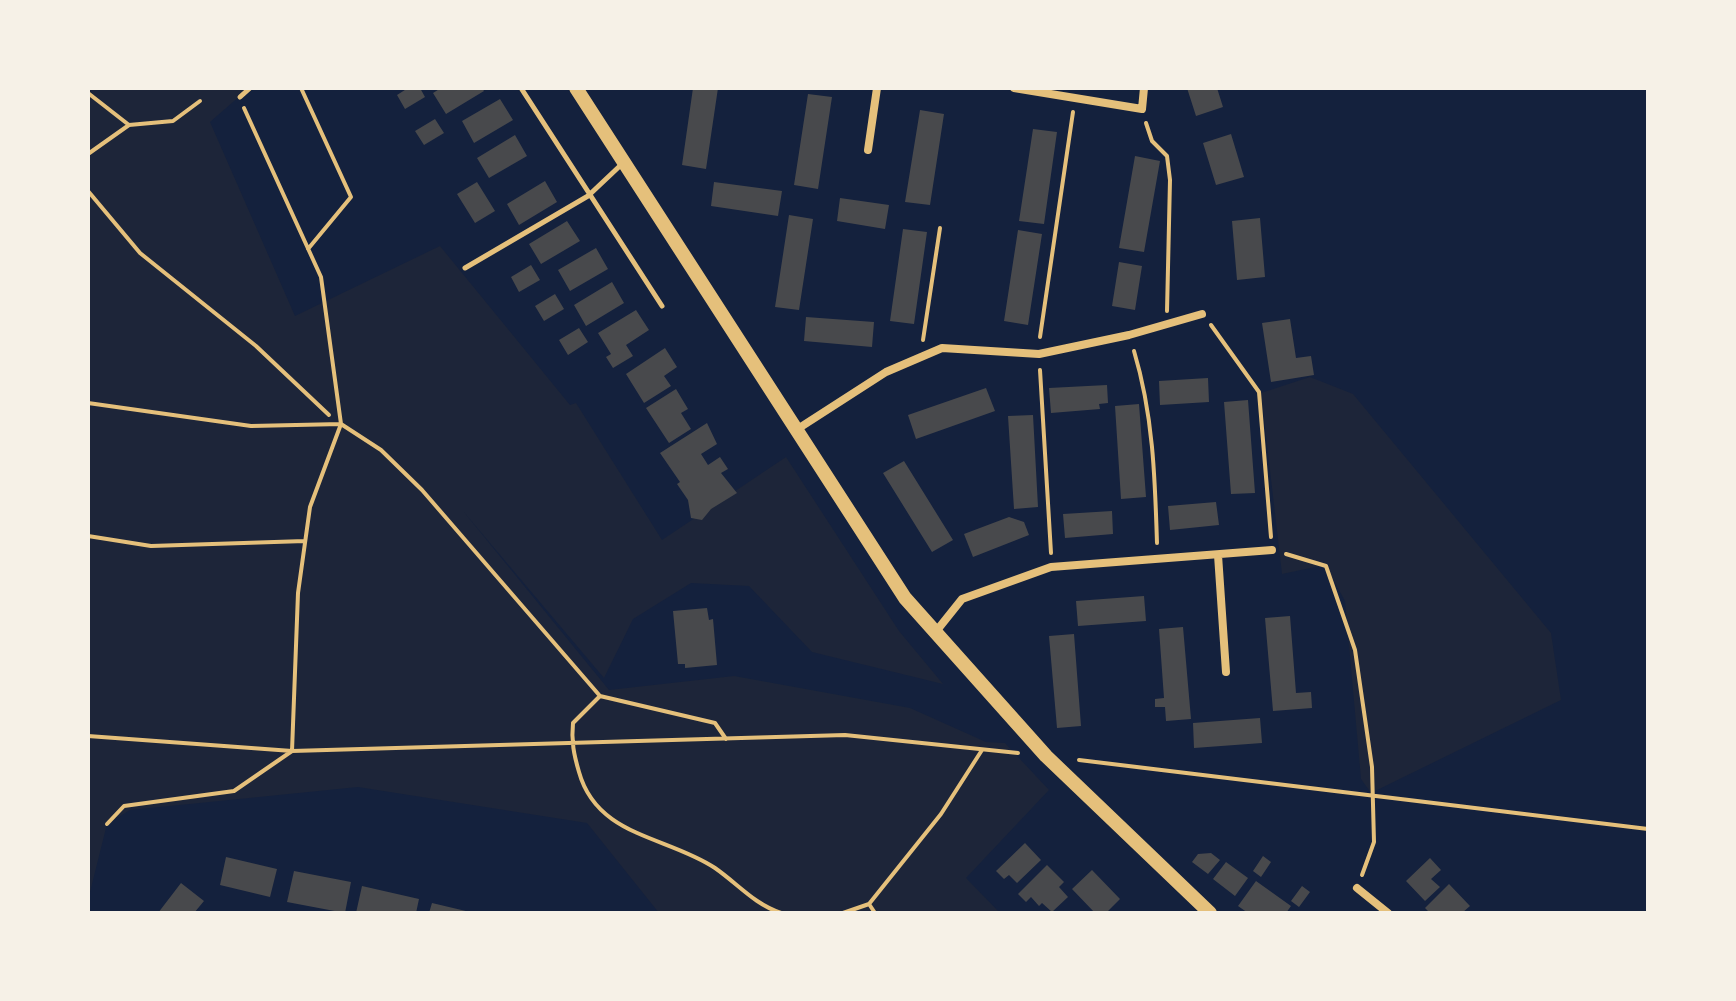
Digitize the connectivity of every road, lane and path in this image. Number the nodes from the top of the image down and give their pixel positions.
1 (250, 88) edge
2 (301, 88) edge
3 (521, 88) edge
4 (877, 88) edge
5 (1014, 88) edge
6 (1144, 88) edge
7 (579, 89) edge
8 (88, 93) edge
9 (240, 97) joint
10 (1075, 97) junction
11 (200, 101) dead end
12 (1142, 109) junction
13 (129, 125) junction
14 (868, 150) dead end
15 (88, 154) edge
16 (624, 162) junction
17 (88, 191) edge
18 (588, 196) junction
19 (940, 228) dead end
20 (308, 249) junction
21 (465, 268) dead end
22 (662, 306) dead end
23 (1202, 314) joint
24 (1168, 324) junction
25 (1129, 335) junction
26 (921, 354) junction
27 (1039, 354) junction
28 (88, 403) edge
29 (329, 415) dead end
30 (341, 424) junction
31 (796, 430) junction
32 (88, 536) edge
33 (305, 541) junction
34 (1272, 550) junction
35 (1218, 555) junction
36 (1157, 558) junction
37 (1051, 567) junction
38 (934, 634) junction
39 (1226, 672) dead end
40 (600, 696) junction
41 (88, 736) edge
42 (726, 739) junction
43 (571, 744) junction
44 (982, 750) junction
45 (292, 751) junction
46 (1046, 756) junction
47 (1371, 793) junction
48 (107, 824) dead end
49 (1648, 829) edge
50 (1357, 888) joint
51 (869, 904) junction
52 (781, 913) edge
53 (843, 913) edge
54 (875, 913) edge
55 (1210, 913) edge
56 (1388, 913) edge

1 - 9 lane
2 - 20 path
3 - 18 lane
4 - 14 street
5 - 10 street
6 - 12 street
7 - 16 street
8 - 13 path
9 - 20 path
10 - 12 street
10 - 27 path
11 - 13 path
12 - 24 path
13 - 15 path
16 - 18 lane
16 - 31 street
17 - 29 path
18 - 21 lane
18 - 22 lane
19 - 26 path
20 - 30 path
23 - 24 street
23 - 34 path
24 - 25 street
25 - 27 street
25 - 36 path
26 - 27 street
26 - 31 street
27 - 37 path
28 - 30 path
30 - 33 path
30 - 40 path
31 - 38 street
32 - 33 path
33 - 45 path
34 - 35 street
34 - 47 path
35 - 36 street
35 - 39 street
36 - 37 street
37 - 38 street
38 - 46 street
40 - 42 path
40 - 43 path
41 - 45 path
42 - 43 path
42 - 44 path
43 - 45 path
43 - 52 path
44 - 46 path
44 - 51 path
45 - 48 path
46 - 47 path
46 - 55 street
47 - 49 path
47 - 50 path
50 - 56 street
51 - 53 path
51 - 54 path

